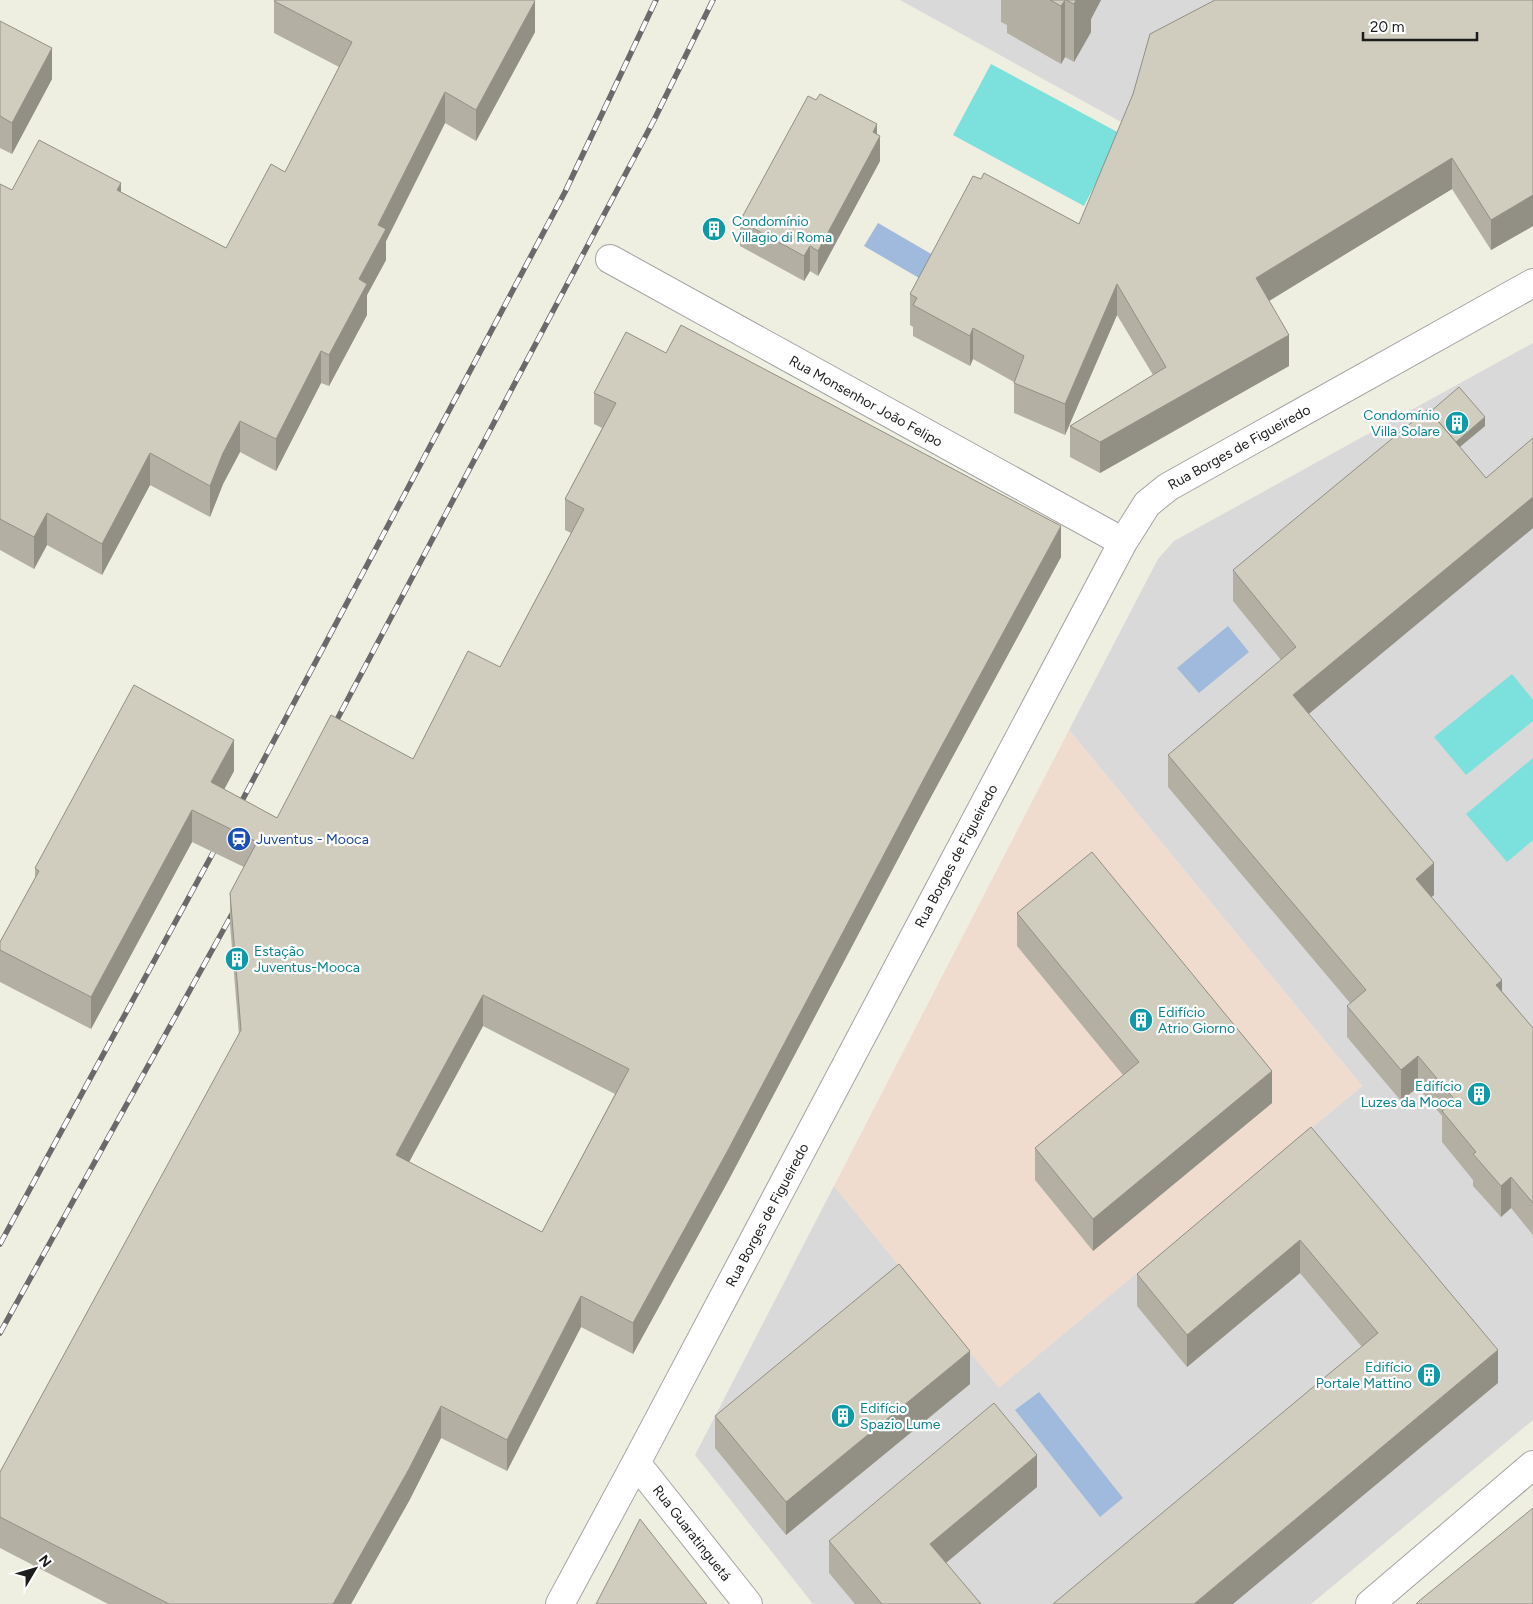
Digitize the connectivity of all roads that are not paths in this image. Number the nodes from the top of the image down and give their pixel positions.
1 (610, 259) dead end
2 (1533, 283) edge
3 (1122, 542) junction
4 (636, 1463) junction
5 (1533, 1466) edge
6 (560, 1604) edge
7 (748, 1604) edge
8 (1370, 1604) edge

1 - 3 street, Rua Monsenhor João Felipo
2 - 3 street, Rua Borges de Figueiredo
3 - 4 street, Rua Borges de Figueiredo
4 - 6 street, Rua Borges de Figueiredo
4 - 7 street, Rua Guaratinguetá
5 - 8 street

